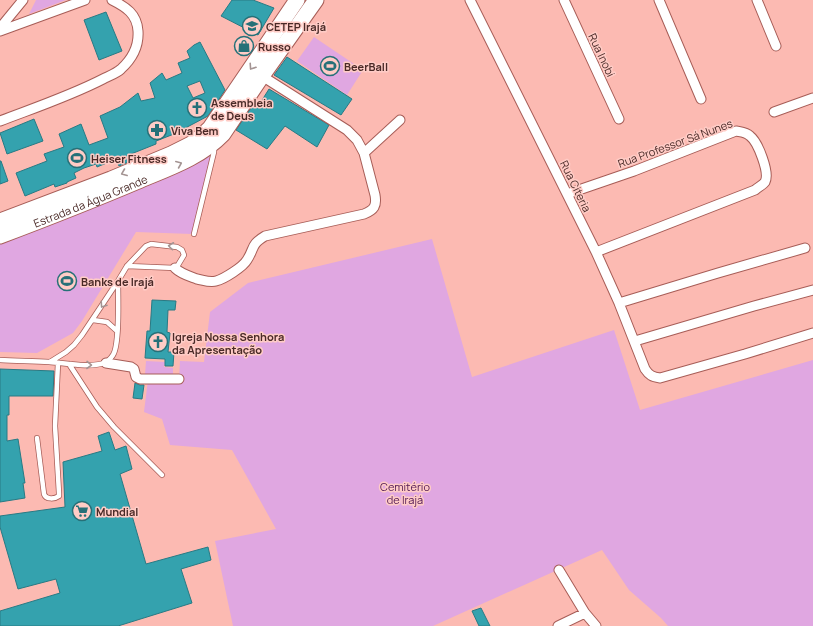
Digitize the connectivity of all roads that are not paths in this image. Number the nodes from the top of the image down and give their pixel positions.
1 (23, 0) edge
2 (85, 0) edge
3 (112, 0) edge
4 (297, 0) edge
5 (316, 0) edge
6 (470, 0) edge
7 (564, 0) edge
8 (659, 0) edge
9 (757, 0) edge
10 (0, 28) edge
11 (0, 32) edge
12 (776, 46) dead end
13 (262, 76) junction
14 (813, 98) edge
15 (701, 99) dead end
16 (774, 112) dead end
17 (619, 119) dead end
18 (400, 120) dead end
19 (0, 121) edge
20 (215, 142) junction
21 (364, 153) junction
22 (567, 194) junction
23 (0, 221) edge
24 (194, 234) dead end
25 (0, 236) edge
26 (805, 248) dead end
27 (596, 252) junction
28 (127, 266) junction
29 (175, 268) junction
30 (118, 281) junction
31 (813, 290) edge
32 (619, 303) junction
33 (93, 320) junction
34 (117, 330) junction
35 (813, 333) edge
36 (634, 341) junction
37 (0, 360) edge
38 (50, 362) junction
39 (106, 362) junction
40 (58, 363) junction
41 (69, 364) junction
42 (179, 379) dead end
43 (37, 438) dead end
44 (162, 475) dead end
45 (559, 570) dead end
46 (585, 613) junction
47 (558, 626) edge
48 (596, 626) edge

1 - 10 street
2 - 11 street
3 - 19 street
4 -> 23 main road, Estrada da Água Grande
5 - 13 main road, Estrada da Água Grande
6 - 22 street, Rua Citeria
7 - 17 street, Rua Inobi
8 - 15 street
9 - 12 street
13 - 20 main road, Estrada da Água Grande
13 - 21 street
14 - 16 street
18 - 21 street
20 - 24 lane
25 -> 20 main road, Estrada da Água Grande
21 - 29 street
22 - 27 street, Rua Citeria
22 - 27 street, Rua Professor Sá Nunes
26 - 32 street
27 - 32 street, Rua Citeria
28 - 29 lane
29 -> 28 lane
28 - 30 lane
30 -> 33 lane
30 - 34 lane
31 - 36 street
32 - 36 street, Rua Citeria
33 - 34 lane
33 - 38 lane
34 - 39 lane
35 - 36 street, Rua Citeria
37 - 38 lane
38 - 40 lane
41 -> 39 lane
39 - 42 street
40 - 41 lane
40 - 43 lane
41 - 44 lane
45 - 46 street
46 - 47 street
46 - 48 street

